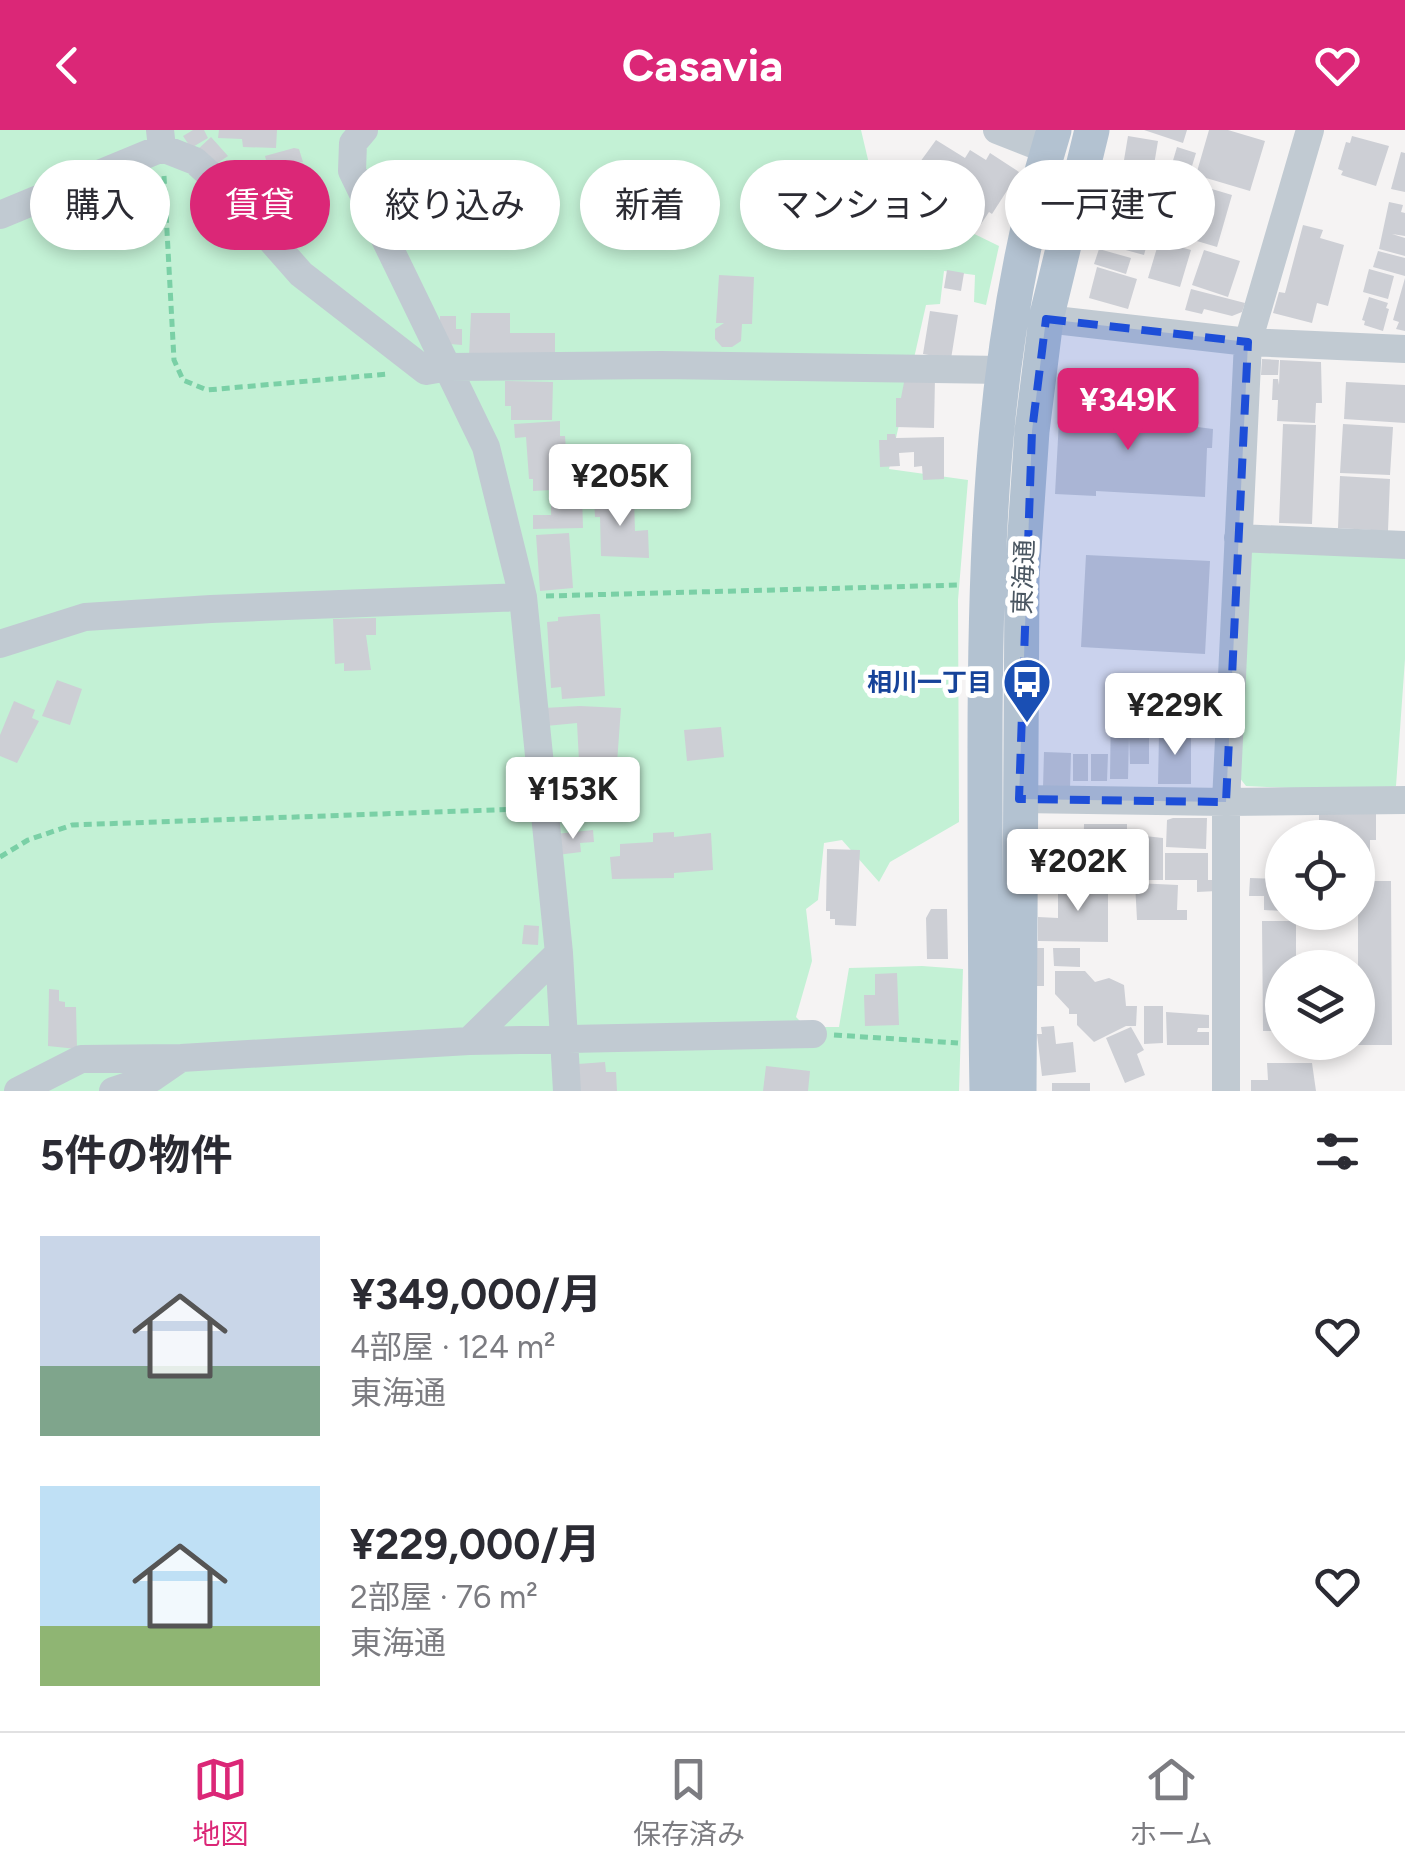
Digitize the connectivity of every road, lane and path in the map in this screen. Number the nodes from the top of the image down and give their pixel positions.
1 (364, 130) edge
2 (997, 130) edge
3 (1092, 130) edge
4 (1310, 130) edge
5 (161, 139) edge
6 (1050, 140) edge
7 (0, 215) edge
8 (1046, 319) junction
9 (1248, 342) junction
10 (1405, 349) edge
11 (438, 369) junction
12 (1002, 370) junction
13 (1238, 538) junction
14 (1405, 545) edge
15 (984, 585) junction
16 (523, 597) junction
17 (0, 644) edge
18 (1019, 799) junction
19 (1405, 800) edge
20 (1226, 802) junction
21 (542, 808) junction
22 (0, 857) edge
23 (558, 953) junction
24 (813, 1034) joint
25 (564, 1040) junction
26 (469, 1041) junction
27 (986, 1045) junction
28 (181, 1058) junction
29 (18, 1091) edge
30 (113, 1091) edge
31 (567, 1091) edge
32 (987, 1091) edge
33 (1019, 1091) edge
34 (1226, 1091) edge

1 - 11 street
2 - 6 street
3 - 8 main road, 東海通
4 - 9 street
5 - 7 street
5 - 11 street
5 - 11 path
6 - 12 main road, 東海通
8 - 9 street
8 - 18 main road, 東海通
9 - 10 street
9 - 13 street
11 - 12 street
11 - 16 street
12 - 15 main road, 東海通
13 - 14 street
13 - 20 street
15 - 16 path
15 - 27 main road, 東海通
16 - 17 street
16 - 21 street
18 - 20 street
18 - 33 main road, 東海通
19 - 20 street
20 - 34 street
21 - 22 path
21 - 23 street
23 - 25 street
23 - 26 street
24 - 25 street
24 - 27 path
25 - 26 street
25 - 31 street
26 - 28 street
27 - 32 main road, 東海通
28 - 29 street
28 - 30 street

